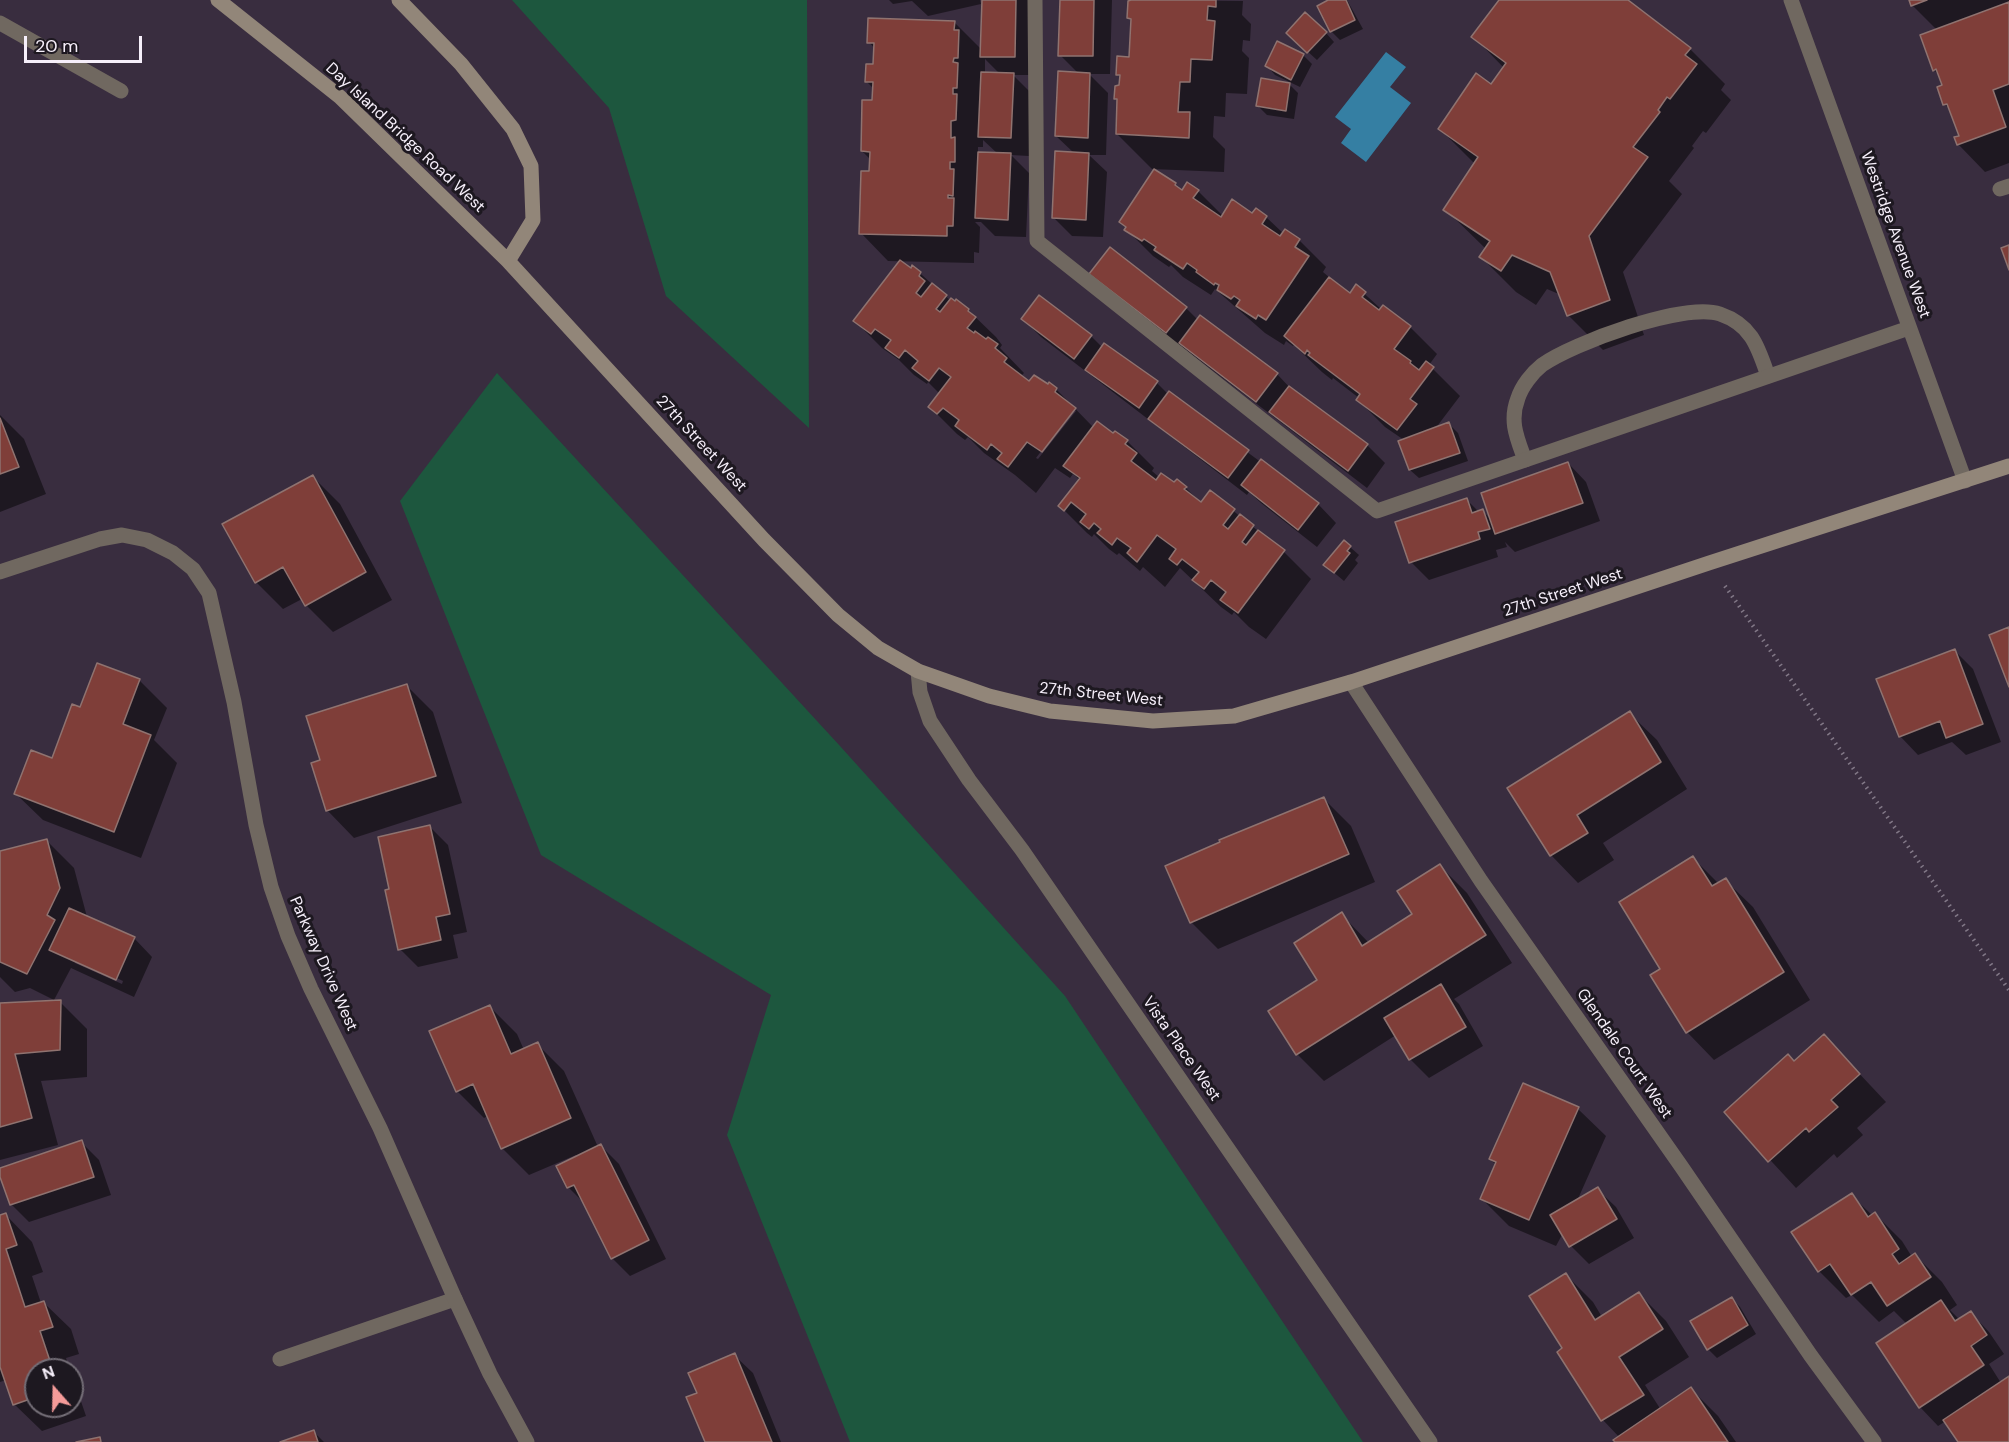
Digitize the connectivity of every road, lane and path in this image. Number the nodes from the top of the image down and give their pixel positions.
1 (218, 0) edge
2 (399, 0) edge
3 (1035, 0) edge
4 (1791, 0) edge
5 (0, 23) edge
6 (121, 91) dead end
7 (508, 261) junction
8 (1909, 328) junction
9 (1768, 376) junction
10 (1525, 460) junction
11 (2009, 466) edge
12 (1965, 482) junction
13 (1709, 563) junction
14 (0, 572) edge
15 (918, 671) junction
16 (1351, 682) junction
17 (2009, 990) edge
18 (455, 1299) junction
19 (280, 1359) dead end
20 (527, 1442) edge
21 (1430, 1442) edge
22 (1874, 1442) edge

1 - 7 street, Day Island Bridge Road West
2 - 7 street
3 - 10 street
4 - 8 street, Westridge Avenue West
5 - 6 street
7 - 15 street, 27th Street West
8 - 9 street
8 - 12 street, Westridge Avenue West
9 - 10 street
9 - 10 street
11 - 12 street, 27th Street West
12 - 13 street, 27th Street West
13 - 16 street, 27th Street West
13 - 17 path
14 - 18 street, Parkway Drive West
15 - 16 street, 27th Street West
15 - 21 street, Vista Place West
16 - 22 street, Glendale Court West
18 - 19 street
18 - 20 street, Parkway Drive West

